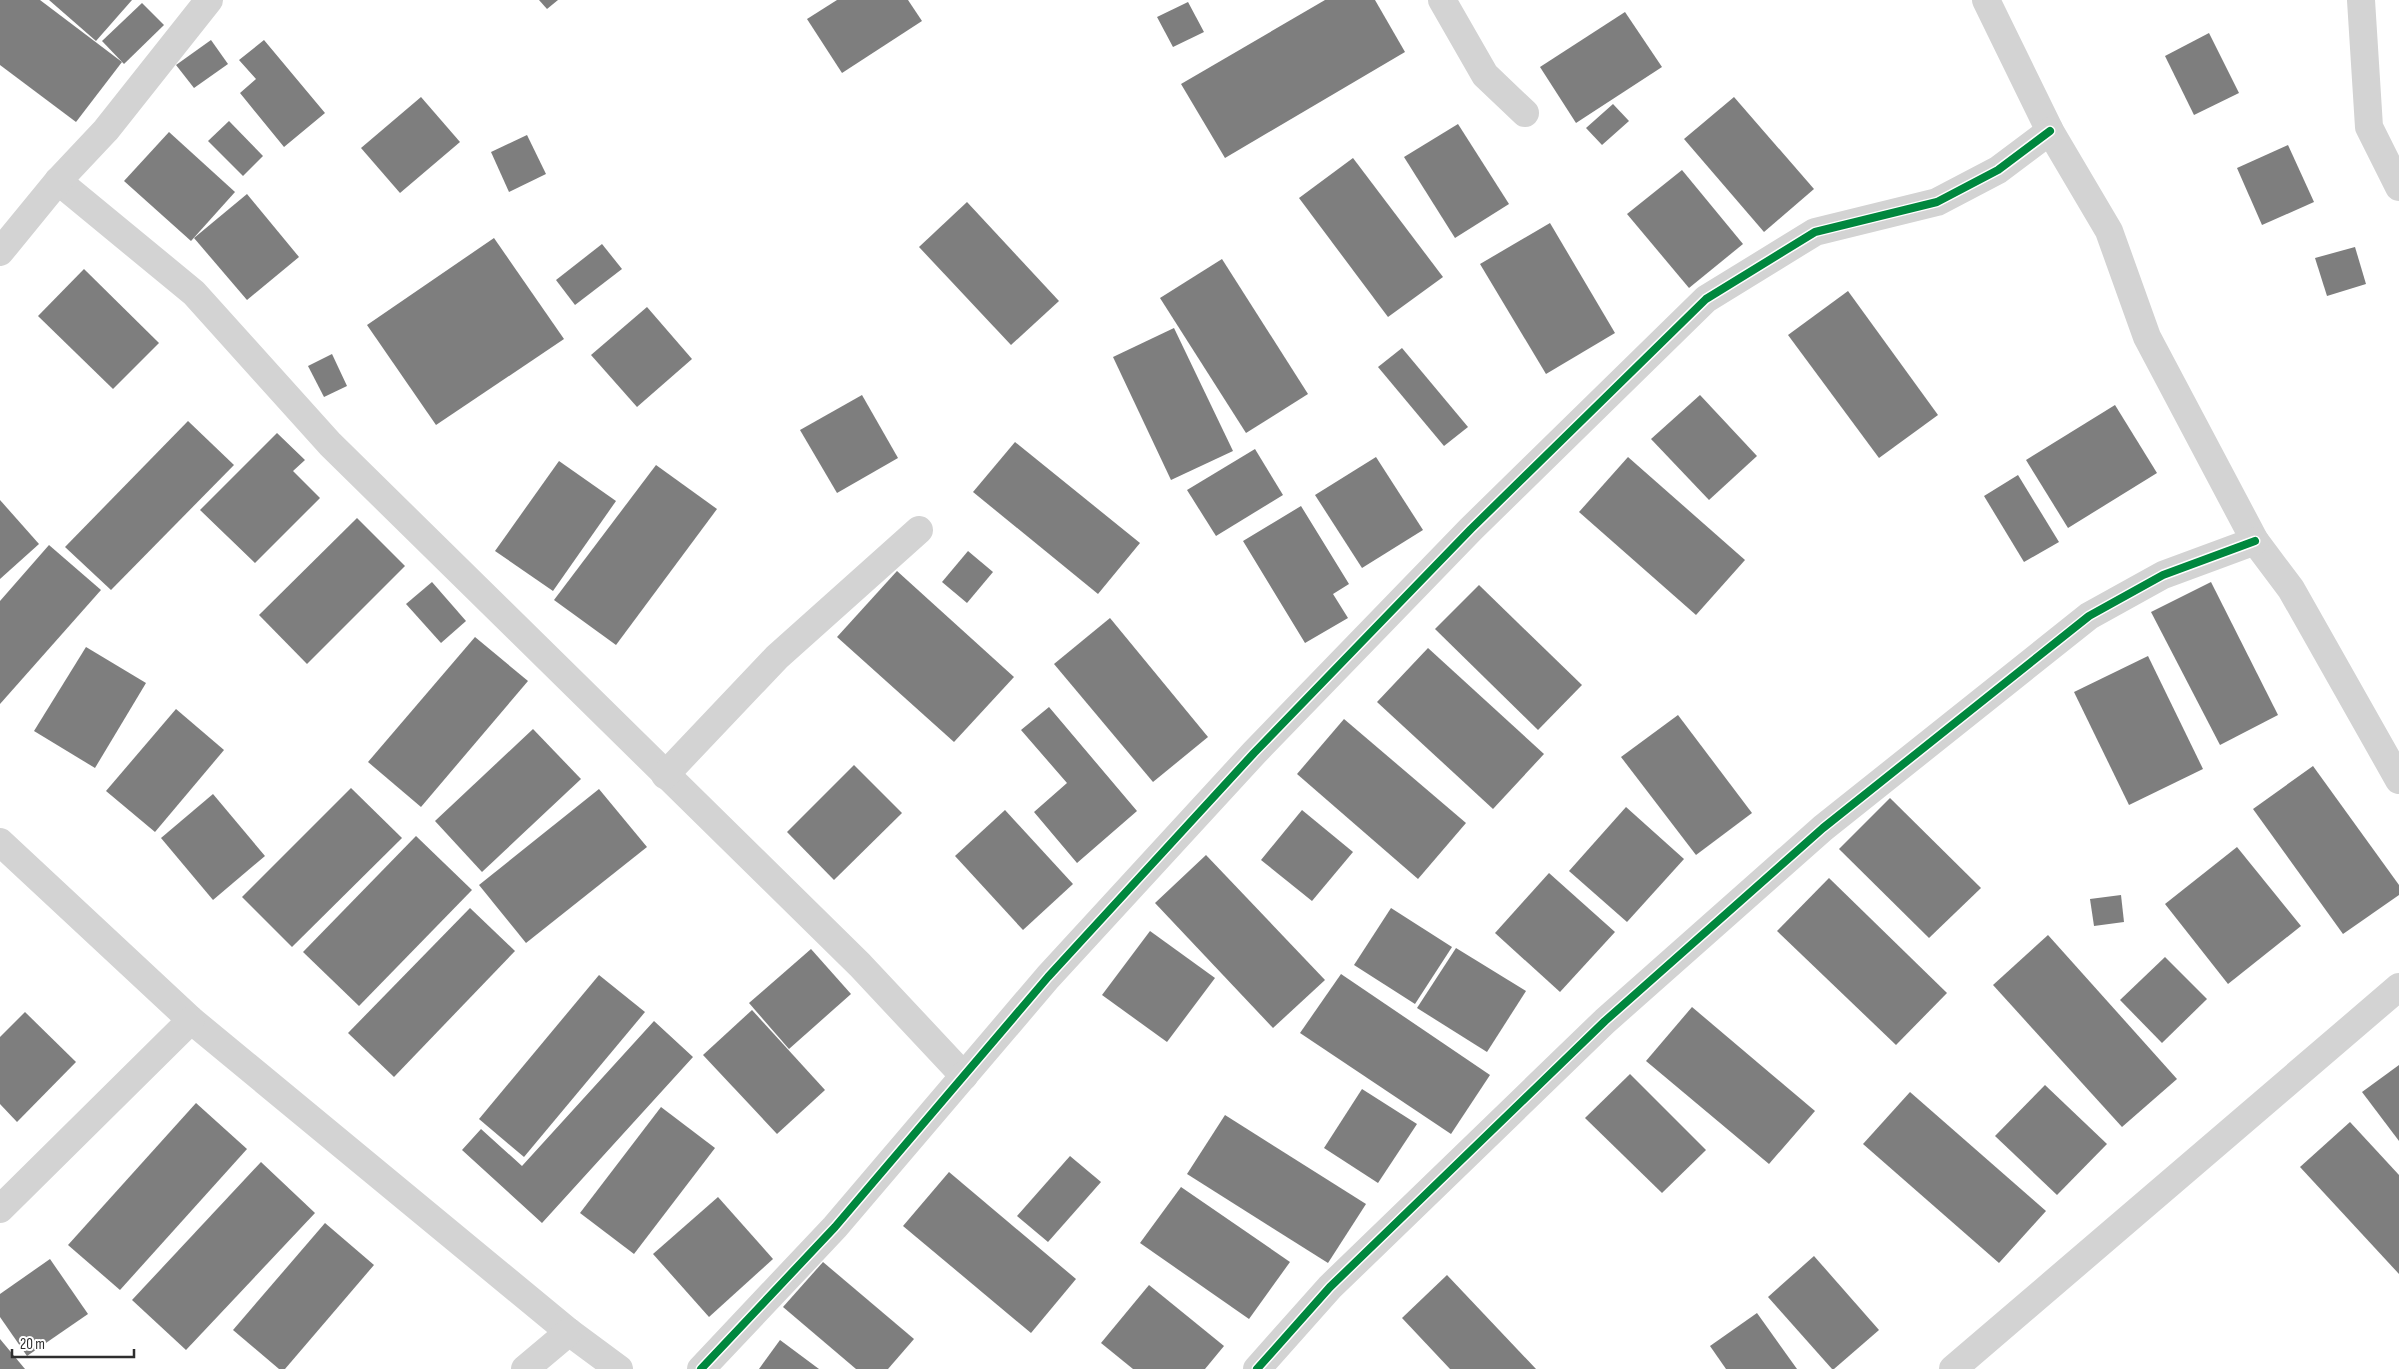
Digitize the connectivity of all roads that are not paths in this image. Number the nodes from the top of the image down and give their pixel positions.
1 (208, 0) edge
2 (1442, 0) edge
3 (1986, 0) edge
4 (2360, 0) edge
5 (1525, 113) dead end
6 (2050, 131) junction
7 (58, 182) junction
8 (2399, 187) edge
9 (0, 252) edge
10 (919, 530) dead end
11 (2255, 541) junction
12 (665, 775) junction
13 (2399, 780) edge
14 (0, 842) edge
15 (2399, 987) edge
16 (191, 1020) junction
17 (964, 1076) junction
18 (0, 1209) edge
19 (569, 1332) junction
20 (525, 1369) edge
21 (620, 1369) edge
22 (701, 1369) edge
23 (1257, 1369) edge
24 (1953, 1369) edge

1 - 7 street
2 - 5 street
3 - 6 street
4 - 8 street
6 - 11 street
6 - 17 street
7 - 9 street
7 - 12 street
10 - 12 street
11 - 13 street
11 - 23 street
12 - 17 street
14 - 16 street
15 - 24 street
16 - 18 street
16 - 19 street
17 - 22 street
19 - 20 street
19 - 21 street

